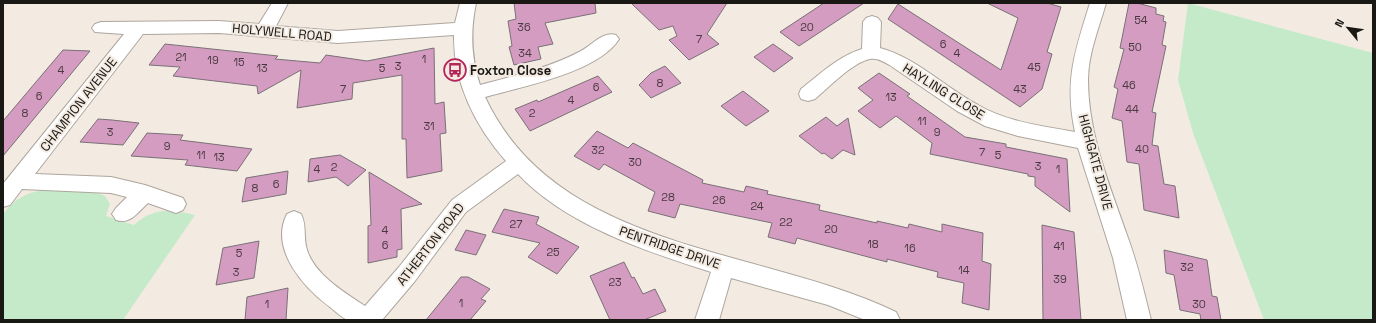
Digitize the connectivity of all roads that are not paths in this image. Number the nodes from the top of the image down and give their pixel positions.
1 (280, 3) edge
2 (468, 3) edge
3 (1098, 3) edge
4 (872, 22) dead end
5 (100, 28) dead end
6 (138, 28) junction
7 (463, 28) junction
8 (264, 30) junction
9 (610, 39) dead end
10 (871, 52) junction
11 (473, 94) junction
12 (808, 94) dead end
13 (1088, 142) junction
14 (519, 162) junction
15 (17, 181) junction
16 (145, 194) junction
17 (3, 198) edge
18 (176, 204) dead end
19 (123, 214) dead end
20 (294, 220) dead end
21 (724, 266) junction
22 (367, 320) edge
23 (707, 320) edge
24 (888, 320) edge
25 (1139, 320) edge

1 - 8 street
2 - 7 street, PENTRIDGE DRIVE
3 - 13 street, HIGHGATE DRIVE
4 - 10 street
5 - 6 street, HOLYWELL ROAD
6 - 8 street, HOLYWELL ROAD
6 - 15 street, CHAMPION AVENUE
7 - 8 street, HOLYWELL ROAD
7 - 11 street, PENTRIDGE DRIVE
9 - 11 street
10 - 12 street
10 - 13 street, HAYLING CLOSE
11 - 14 street, PENTRIDGE DRIVE
13 - 25 street, HIGHGATE DRIVE
14 - 21 street, PENTRIDGE DRIVE
14 - 22 street, ATHERTON ROAD
15 - 16 street
15 - 17 street, CHAMPION AVENUE
16 - 18 street
16 - 19 street
20 - 22 street
21 - 23 street
21 - 24 street, PENTRIDGE DRIVE

